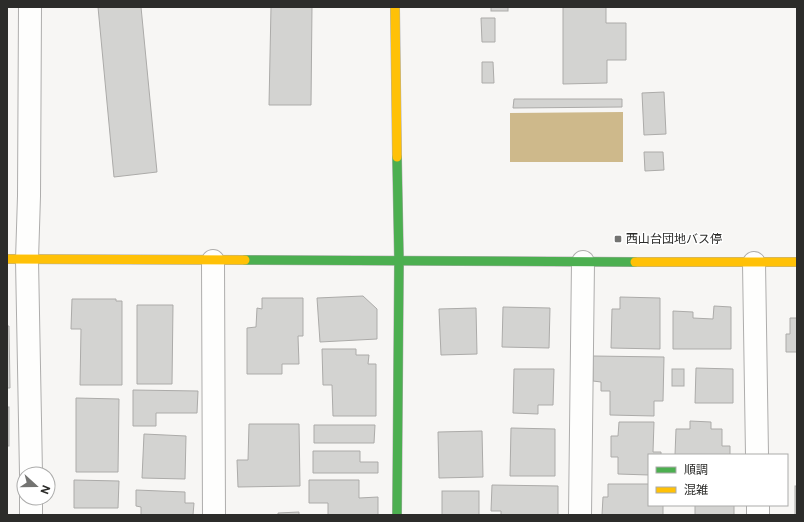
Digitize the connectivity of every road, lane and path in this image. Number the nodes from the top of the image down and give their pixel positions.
1 (30, 7) edge
2 (395, 7) edge
3 (17, 260) edge
4 (213, 261) junction
5 (399, 261) junction
6 (583, 262) junction
7 (797, 262) edge
8 (754, 263) junction
9 (757, 454) edge
10 (30, 466) edge
11 (214, 515) edge
12 (397, 515) edge
13 (580, 515) edge

1 - 3 street
2 - 5 street
3 - 4 street
3 - 10 street
4 - 5 street
4 - 11 street
5 - 6 street
5 - 12 street
6 - 8 street
6 - 13 street
7 - 8 street
8 - 9 street

